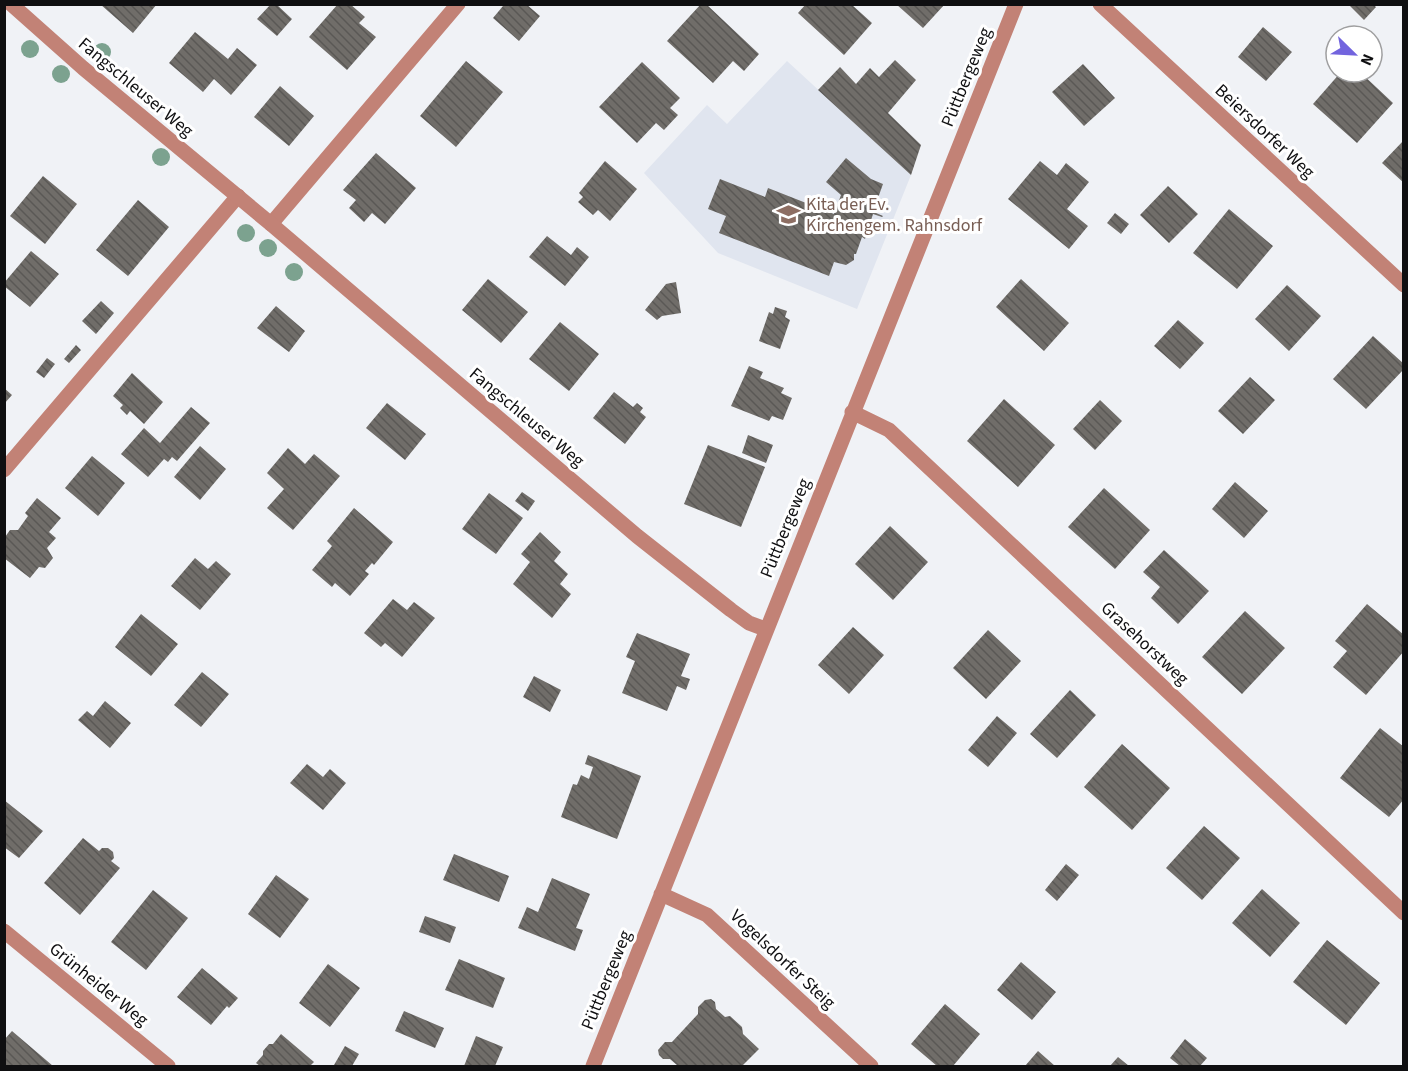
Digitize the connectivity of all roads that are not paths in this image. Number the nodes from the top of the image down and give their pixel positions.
1 (11, 4) edge
2 (458, 4) edge
3 (1016, 4) edge
4 (1100, 4) edge
5 (238, 196) junction
6 (271, 224) junction
7 (1404, 285) edge
8 (852, 412) junction
9 (6, 467) edge
10 (765, 629) junction
11 (661, 894) junction
12 (1404, 913) edge
13 (4, 931) edge
14 (168, 1066) edge
15 (592, 1066) edge
16 (871, 1066) edge

1 - 5 street, Fangschleuser Weg
2 - 6 street
3 - 8 street, Püttbergeweg
4 - 7 street, Beiersdorfer Weg
5 - 6 street, Fangschleuser Weg
5 - 9 street
6 - 10 street, Fangschleuser Weg
8 - 10 street, Püttbergeweg
8 - 12 street, Grasehorstweg
10 - 11 street, Püttbergeweg
11 - 15 street, Püttbergeweg
11 - 16 street, Vogelsdorfer Steig
13 - 14 street, Grünheider Weg

